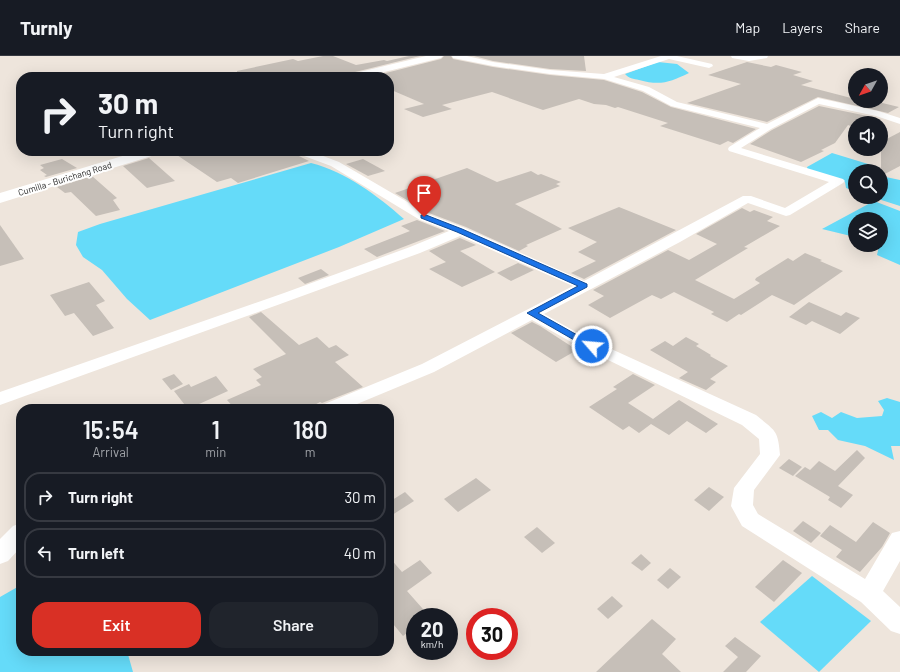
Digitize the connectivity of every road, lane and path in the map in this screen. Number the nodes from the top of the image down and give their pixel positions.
1 (438, 56) edge
2 (456, 56) edge
3 (668, 56) edge
4 (735, 56) edge
5 (764, 56) edge
6 (709, 66) dead end
7 (372, 72) edge
8 (605, 77) junction
9 (900, 121) edge
10 (768, 127) junction
11 (137, 156) edge
12 (313, 156) edge
13 (0, 198) edge
14 (460, 231) junction
15 (584, 286) junction
16 (531, 313) junction
17 (0, 399) edge
18 (340, 404) edge
19 (16, 537) edge
20 (900, 540) edge
21 (0, 554) edge
22 (869, 594) junction
23 (900, 623) edge

1 - 7 main road
2 - 8 street
3 - 6 street
3 - 8 street
4 - 5 street
8 - 10 street
9 - 10 street
10 - 15 street
11 - 13 main road, Cumilla - Burichang Road
12 - 14 street
14 - 15 street
14 - 17 street
15 - 16 street
16 - 18 street
16 - 22 street
19 - 21 street
20 - 22 street
22 - 23 street

